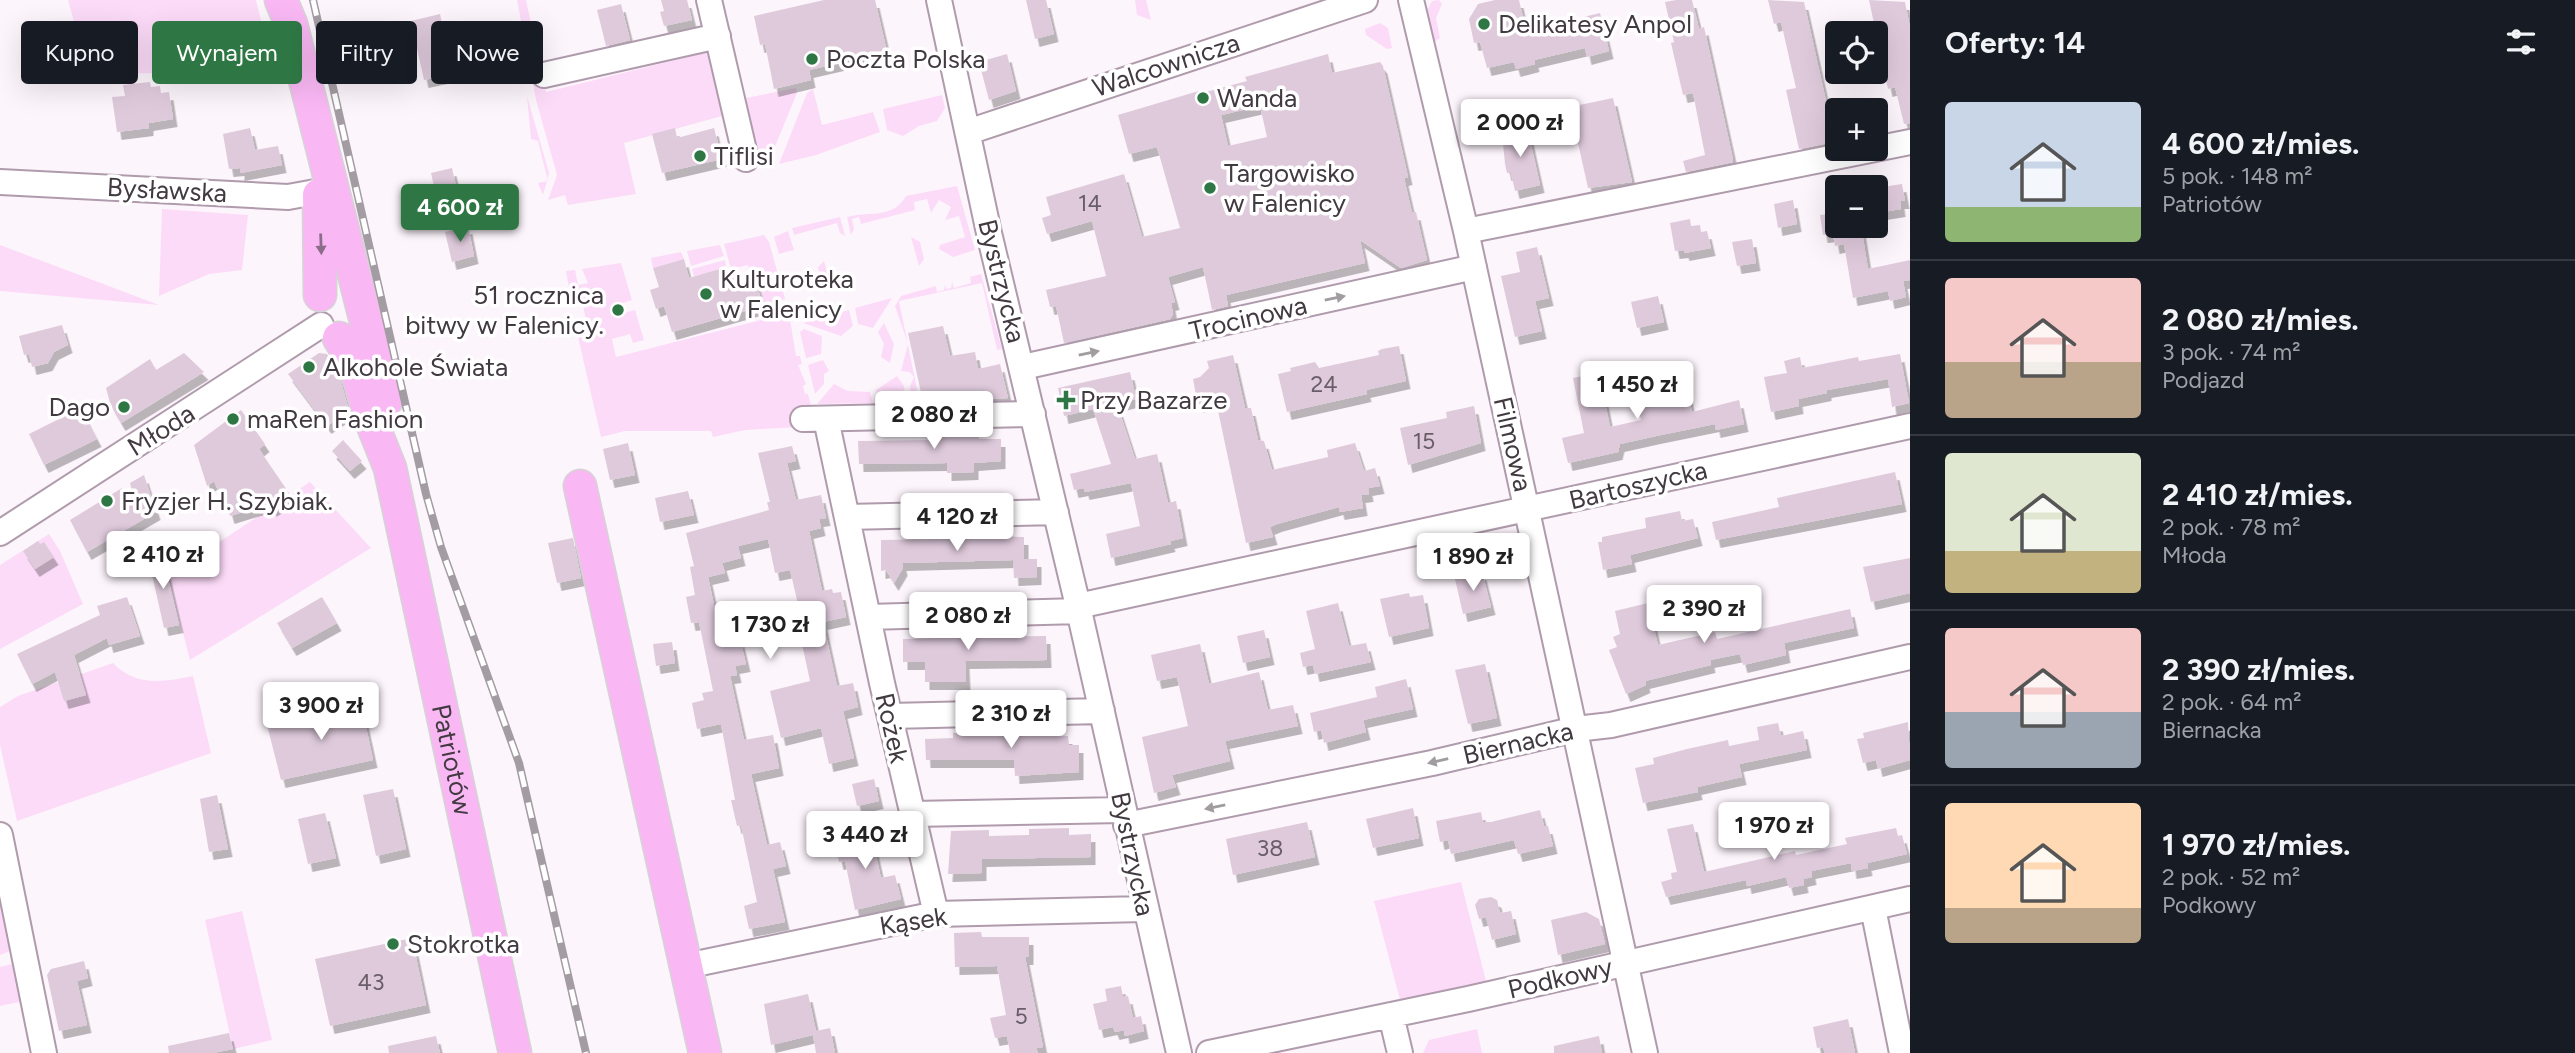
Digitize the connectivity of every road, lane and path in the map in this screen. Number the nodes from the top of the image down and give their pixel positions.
1 (281, 0) edge
2 (709, 0) edge
3 (939, 0) edge
4 (1365, 0) edge
5 (1411, 0) edge
6 (718, 36) junction
7 (544, 75) dead end
8 (968, 132) junction
9 (1910, 142) edge
10 (746, 159) dead end
11 (0, 181) edge
12 (326, 191) junction
13 (1466, 232) junction
14 (1474, 267) junction
15 (355, 280) junction
16 (327, 319) junction
17 (370, 328) junction
18 (1023, 367) junction
19 (1033, 414) junction
20 (1910, 426) edge
21 (390, 468) junction
22 (580, 486) dead end
23 (1528, 510) junction
24 (1056, 512) junction
25 (847, 517) junction
26 (0, 533) edge
27 (1079, 609) junction
28 (868, 617) junction
29 (1910, 657) edge
30 (1102, 711) junction
31 (890, 716) junction
32 (1576, 729) junction
33 (912, 814) junction
34 (1124, 818) junction
35 (0, 835) edge
36 (1910, 899) edge
37 (1873, 908) junction
38 (1144, 909) junction
39 (936, 914) junction
40 (1627, 963) junction
41 (687, 967) junction
42 (1391, 1016) junction
43 (44, 1053) edge
44 (515, 1053) edge
45 (705, 1053) edge
46 (1179, 1053) edge
47 (1209, 1053) edge
48 (1400, 1053) edge
49 (1645, 1053) edge
50 (1902, 1053) edge

1 - 12 main road, Patriotów
2 - 6 street
3 - 8 street, Bystrzycka
4 - 8 street, Walcownicza
5 - 13 street, Filmowa
6 - 7 street
6 - 10 street
8 - 18 street, Bystrzycka
9 - 13 street
11 - 12 street, Bysławska
12 - 15 main road, Patriotów
12 -> 16 main road, Patriotów
13 - 14 street, Filmowa
18 -> 14 street, Trocinowa
14 - 23 street, Filmowa
15 - 16 main road
15 - 17 main road, Patriotów
16 - 17 main road
16 - 21 main road, Patriotów
16 - 26 street, Młoda
17 - 21 main road, Patriotów
18 - 19 street, Bystrzycka
19 - 24 street, Bystrzycka
19 - 25 street, Rożek
20 - 23 street, Bartoszycka
21 - 44 main road, Patriotów
22 - 41 main road
23 - 27 street, Bartoszycka
23 - 32 street, Filmowa
24 - 25 street
24 - 27 street, Bystrzycka
25 - 28 street, Rożek
27 - 28 street, Bartoszycka
27 - 30 street, Bystrzycka
28 - 31 street, Rożek
29 - 32 street, Biernacka
30 - 31 street
30 - 34 street, Bystrzycka
31 - 33 street, Rożek
32 -> 34 street, Biernacka
32 - 40 street, Filmowa
33 - 34 street, Biernacka
33 - 39 street, Rożek
34 - 38 street, Bystrzycka
35 - 43 street
36 - 37 street, Podkowy
37 - 40 street, Podkowy
37 - 50 street
38 - 39 street, Kąsek
38 - 46 street, Bystrzycka
39 - 41 street, Kąsek
40 - 42 street, Podkowy
40 - 49 street, Filmowa
41 - 45 main road
42 - 47 street, Podkowy
42 - 48 street

